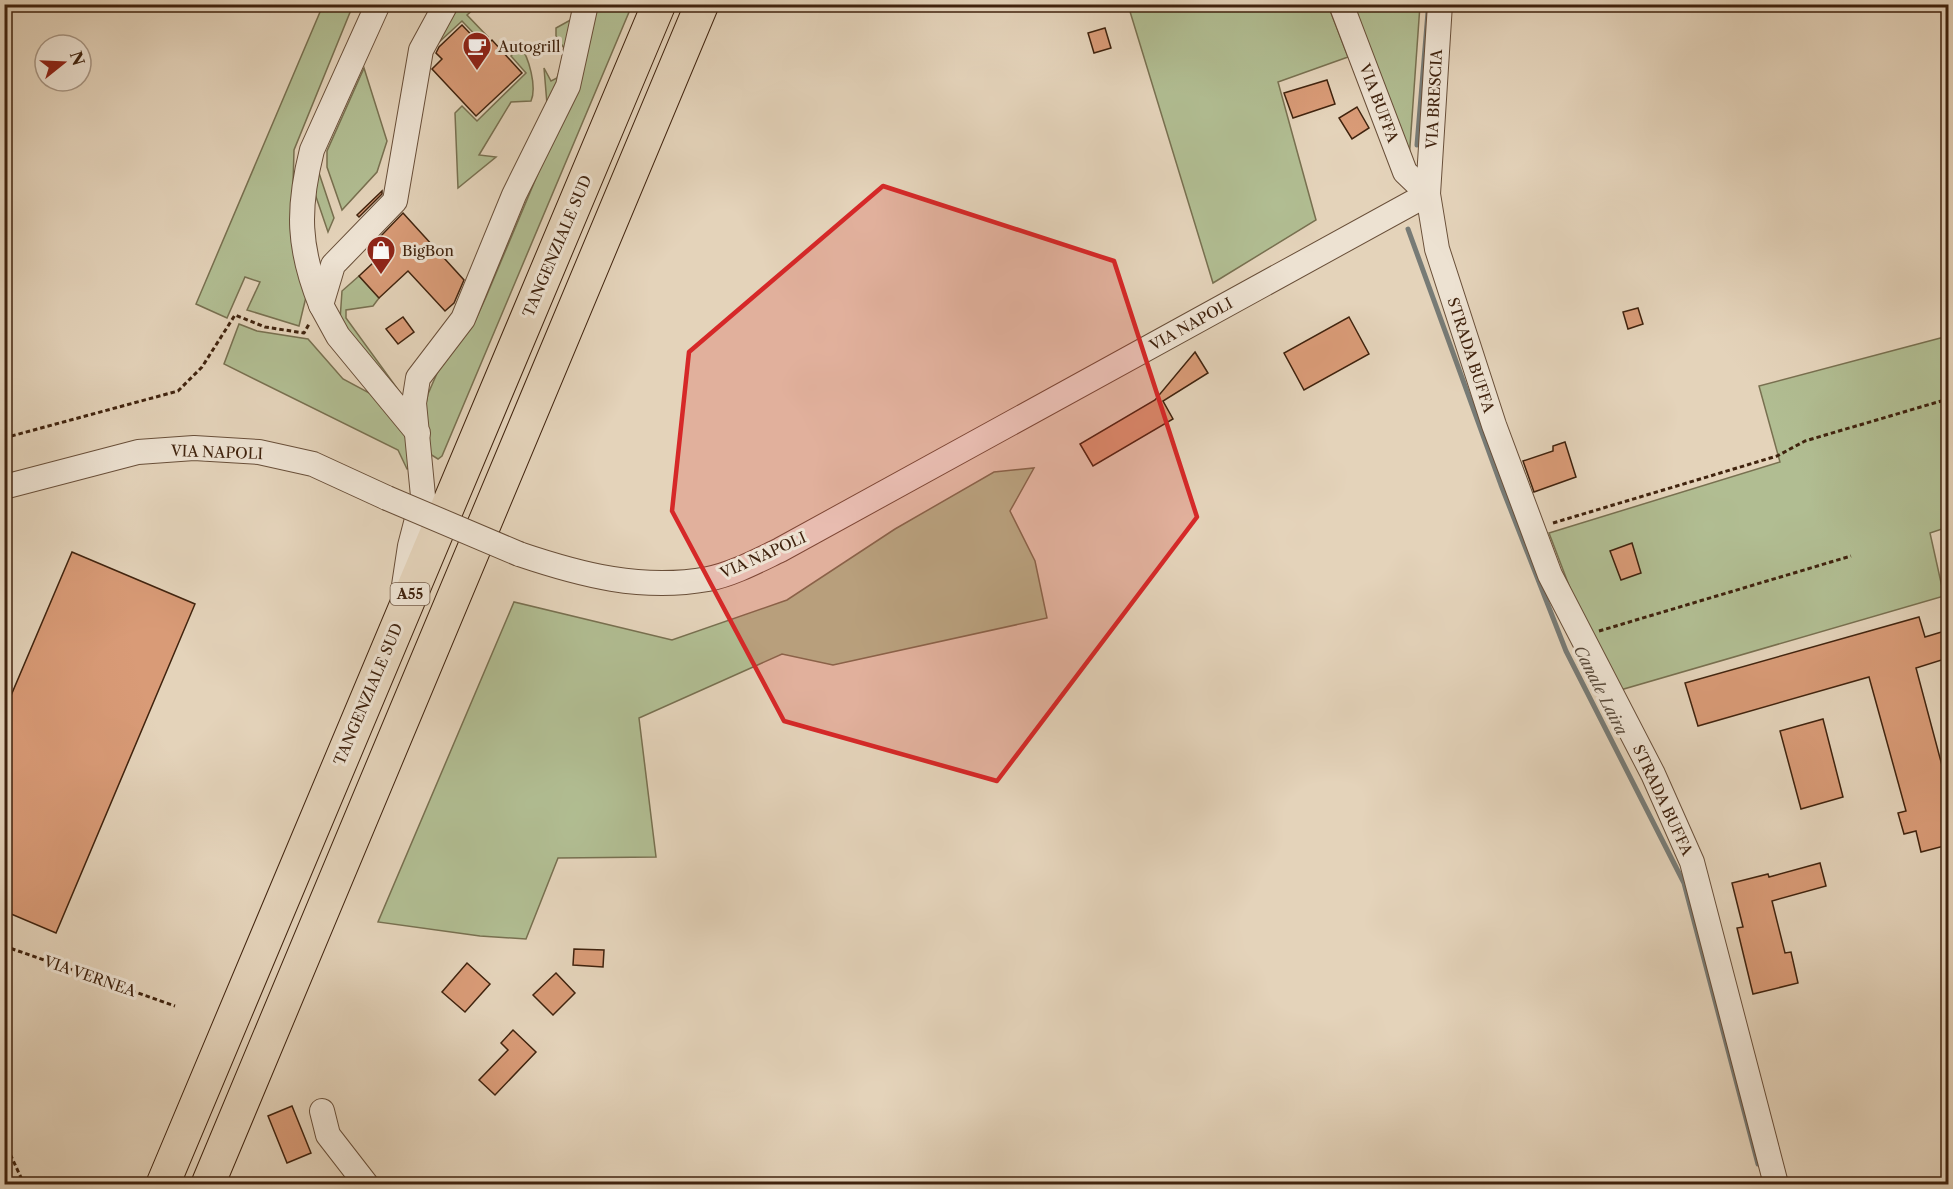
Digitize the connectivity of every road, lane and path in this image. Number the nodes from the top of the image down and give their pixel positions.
1 (378, 4) edge
2 (446, 4) edge
3 (586, 4) edge
4 (659, 4) edge
5 (702, 4) edge
6 (1341, 4) edge
7 (1440, 4) edge
8 (1428, 194) junction
9 (321, 305) junction
10 (1948, 399) edge
11 (4, 416) edge
12 (418, 433) junction
13 (9, 436) junction
14 (4, 438) edge
15 (4, 487) edge
16 (1533, 529) junction
17 (1851, 556) dead end
18 (397, 624) junction
19 (1581, 637) junction
20 (4, 946) edge
21 (174, 1006) dead end
22 (322, 1111) dead end
23 (4, 1141) edge
24 (24, 1185) edge
25 (163, 1185) edge
26 (208, 1185) edge
27 (366, 1185) edge
28 (1776, 1185) edge

1 - 9 street
2 - 9 street
3 - 12 street
4 - 18 highway, TANGENZIALE SUD / A55
5 - 26 highway, A55
6 - 8 street, VIA BUFFA
7 - 8 street, VIA BRESCIA
8 - 15 street, VIA NAPOLI, bridge
8 - 16 street, STRADA BUFFA
9 - 12 street
9 - 13 path
10 - 16 path
11 - 13 path
12 - 18 street
13 - 14 path
16 - 19 street, STRADA BUFFA
17 - 19 path
18 - 25 highway, TANGENZIALE SUD / A55
19 - 28 street, STRADA BUFFA
20 - 21 path, VIA VERNEA
22 - 27 street
23 - 24 path

